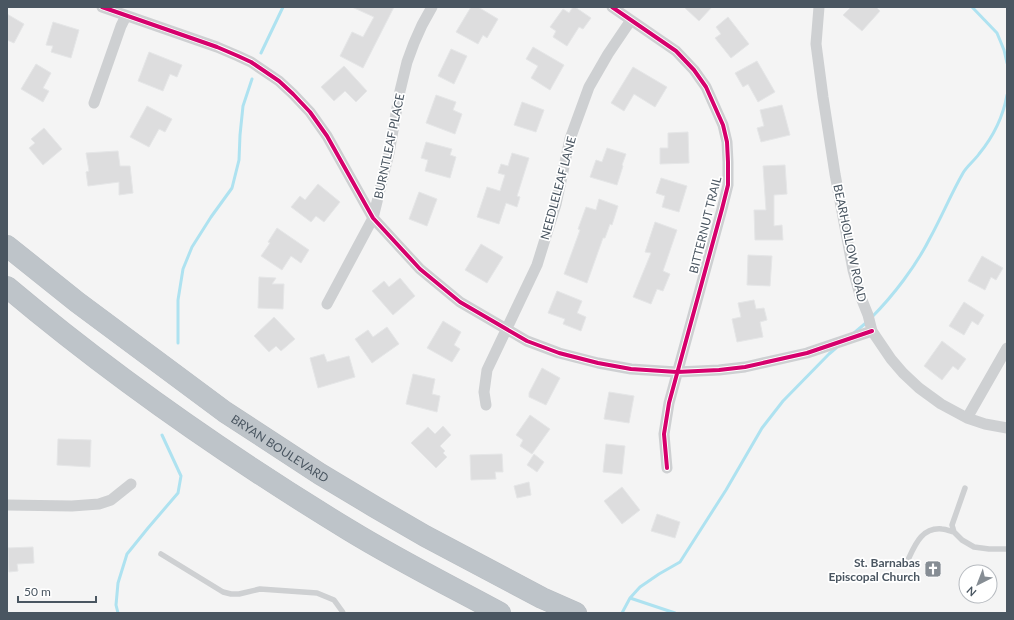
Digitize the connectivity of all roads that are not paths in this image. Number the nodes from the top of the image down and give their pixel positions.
1 (102, 7) edge
2 (432, 7) edge
3 (612, 7) edge
4 (819, 7) edge
5 (126, 16) junction
6 (631, 20) junction
7 (94, 103) dead end
8 (373, 218) junction
9 (7, 246) edge
10 (7, 287) edge
11 (327, 304) dead end
12 (506, 329) junction
13 (872, 331) junction
14 (1007, 348) edge
15 (677, 372) junction
16 (486, 405) dead end
17 (967, 418) junction
18 (1007, 428) edge
19 (667, 468) dead end
20 (132, 484) dead end
21 (965, 488) dead end
22 (7, 505) edge
23 (954, 532) junction
24 (1007, 549) edge
25 (161, 554) dead end
26 (906, 564) dead end
27 (343, 613) edge
28 (500, 613) edge
29 (576, 613) edge

1 - 5 street
2 - 8 street, BURNTLEAF PLACE
3 - 6 street, BITTERNUT TRAIL
4 - 13 street, BEARHOLLOW ROAD
5 - 7 street
5 - 8 street
6 - 12 street, NEEDLELEAF LANE
6 - 15 street, BITTERNUT TRAIL
8 - 11 street, BURNTLEAF PLACE
8 - 12 street
9 - 29 highway, BRYAN BOULEVARD
10 - 28 highway
12 - 15 street
12 - 16 street, NEEDLELEAF LANE
13 - 15 street
13 - 17 street, BEARHOLLOW ROAD
14 - 17 street
15 - 19 street, BITTERNUT TRAIL
17 - 18 street, BEARHOLLOW ROAD
20 - 22 street
21 - 23 lane
23 - 24 lane
23 - 26 lane
25 - 27 lane

